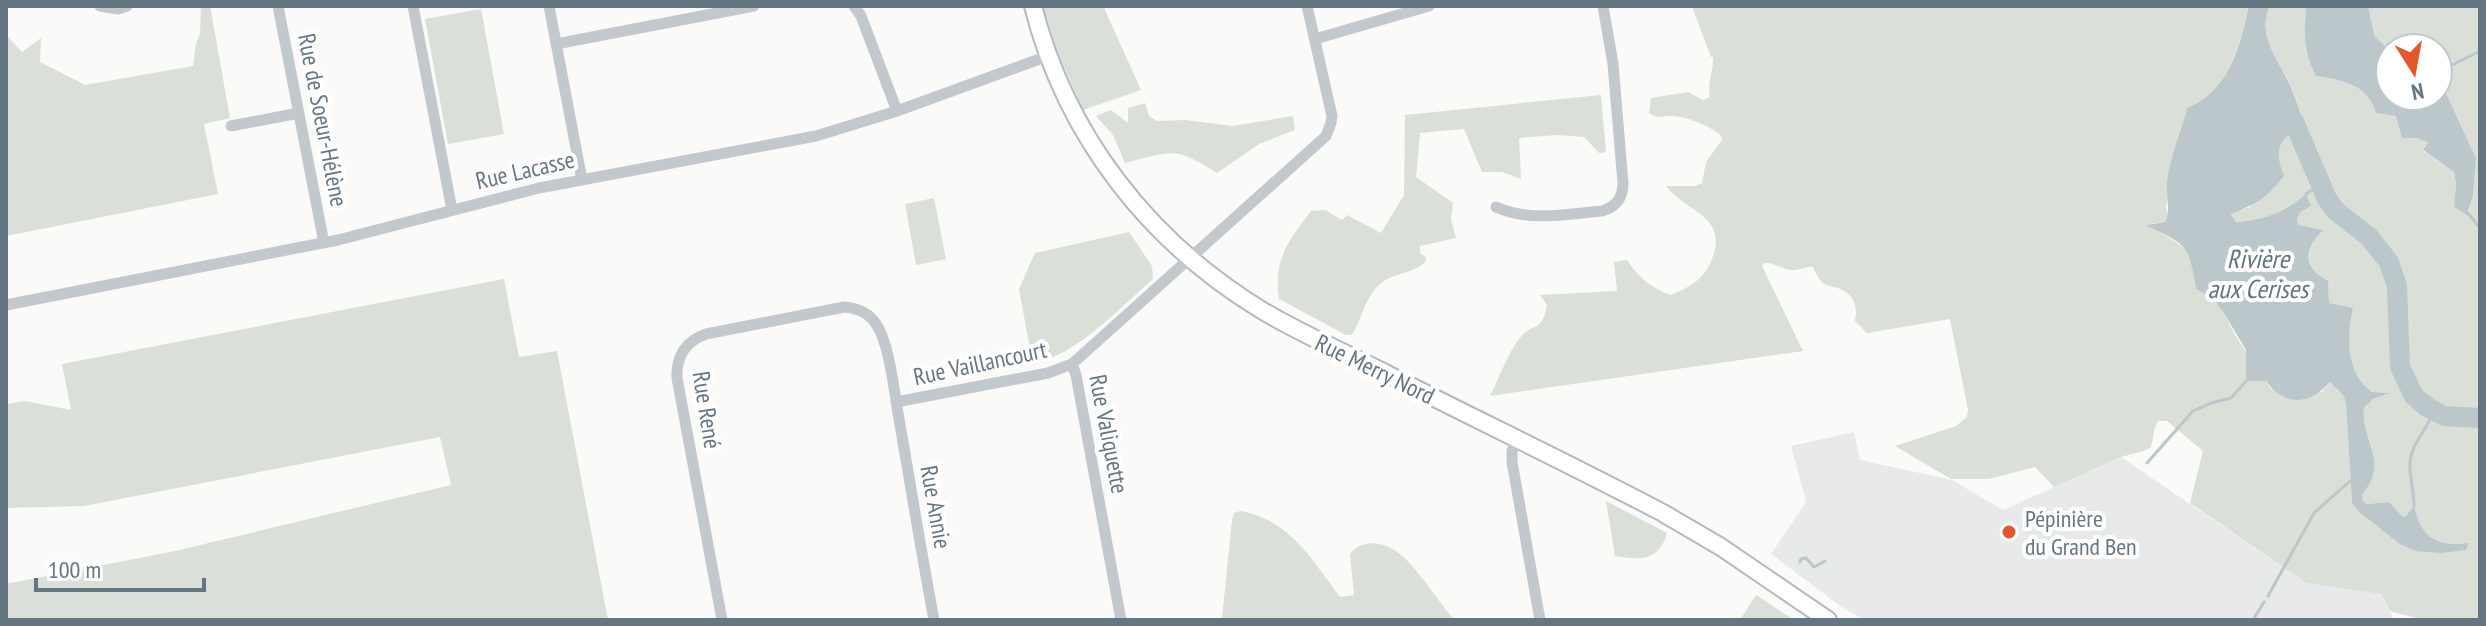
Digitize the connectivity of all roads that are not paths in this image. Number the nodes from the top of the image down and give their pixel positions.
1 (100, 6) edge
2 (127, 6) edge
3 (278, 6) edge
4 (413, 6) edge
5 (549, 6) edge
6 (754, 6) edge
7 (854, 6) edge
8 (1033, 6) edge
9 (1307, 6) edge
10 (1429, 6) edge
11 (1603, 6) edge
12 (1315, 39) junction
13 (556, 44) junction
14 (1048, 56) junction
15 (897, 111) junction
16 (299, 113) junction
17 (231, 126) dead end
18 (582, 180) junction
19 (1496, 207) dead end
20 (452, 210) junction
21 (324, 243) junction
22 (1190, 259) junction
23 (6, 305) edge
24 (1072, 364) junction
25 (896, 402) junction
26 (1516, 438) junction
27 (722, 620) edge
28 (934, 620) edge
29 (1121, 620) edge
30 (1540, 620) edge
31 (1828, 620) edge

1 - 2 street
3 - 16 street, Rue de Soeur-Hélène
4 - 20 street
5 - 13 street
6 - 13 street
7 - 15 street
8 - 14 main road, Rue Merry Nord
9 - 12 street, Rue Valiquette
10 - 12 street
11 - 19 street
12 - 22 street, Rue Valiquette
13 - 18 street
14 - 15 street, Rue Lacasse
14 - 22 main road, Rue Merry Nord
15 - 18 street, Rue Lacasse
16 - 17 street
16 - 21 street, Rue de Soeur-Hélène
18 - 20 street, Rue Lacasse
20 - 21 street, Rue Lacasse
21 - 23 street, Rue Lacasse
22 - 24 street, Rue Valiquette
22 - 26 main road, Rue Merry Nord
24 - 25 street, Rue Vaillancourt
24 - 29 street, Rue Valiquette
25 - 27 street, Rue René
25 - 28 street, Rue Annie
26 - 30 street
26 - 31 main road, Rue Merry Nord

